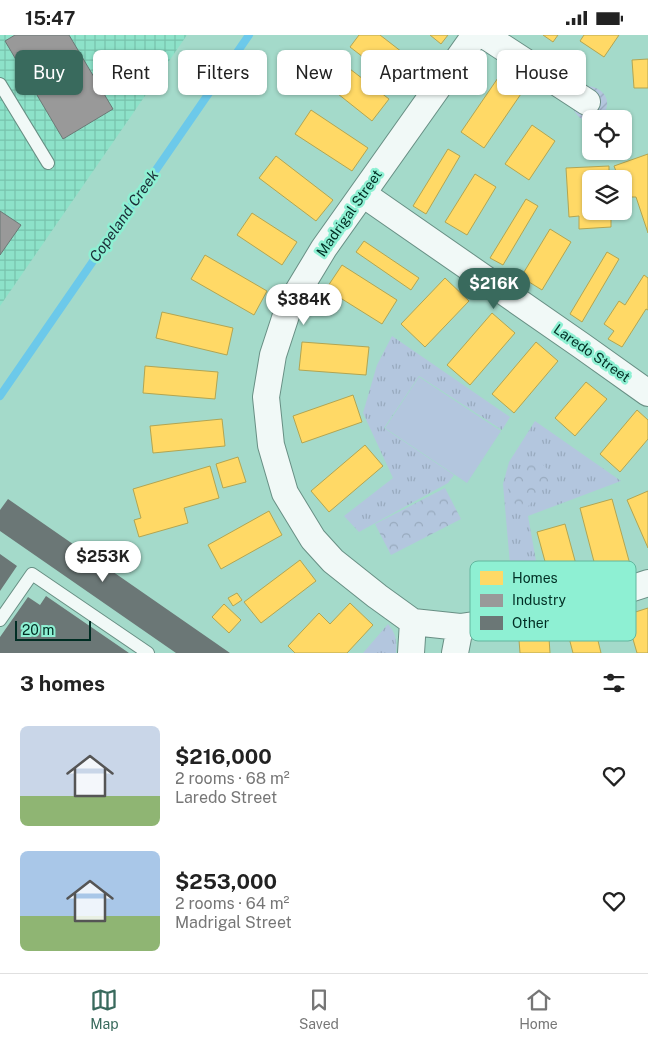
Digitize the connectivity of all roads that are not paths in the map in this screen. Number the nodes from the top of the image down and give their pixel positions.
1 (475, 35) edge
2 (484, 35) edge
3 (0, 84) edge
4 (587, 102) dead end
5 (48, 163) dead end
6 (363, 194) junction
7 (648, 393) edge
8 (648, 583) edge
9 (636, 587) edge
10 (0, 620) edge
11 (413, 622) junction
12 (470, 626) edge
13 (460, 627) junction
14 (148, 653) edge
15 (411, 653) edge
16 (455, 653) edge

1 - 6 street, Madrigal Street
2 - 4 street
3 - 5 lane
6 - 7 street, Laredo Street
6 - 11 street, Madrigal Street
8 - 9 street
10 - 14 lane
11 - 13 street
11 - 15 street
12 - 13 street
13 - 16 street

